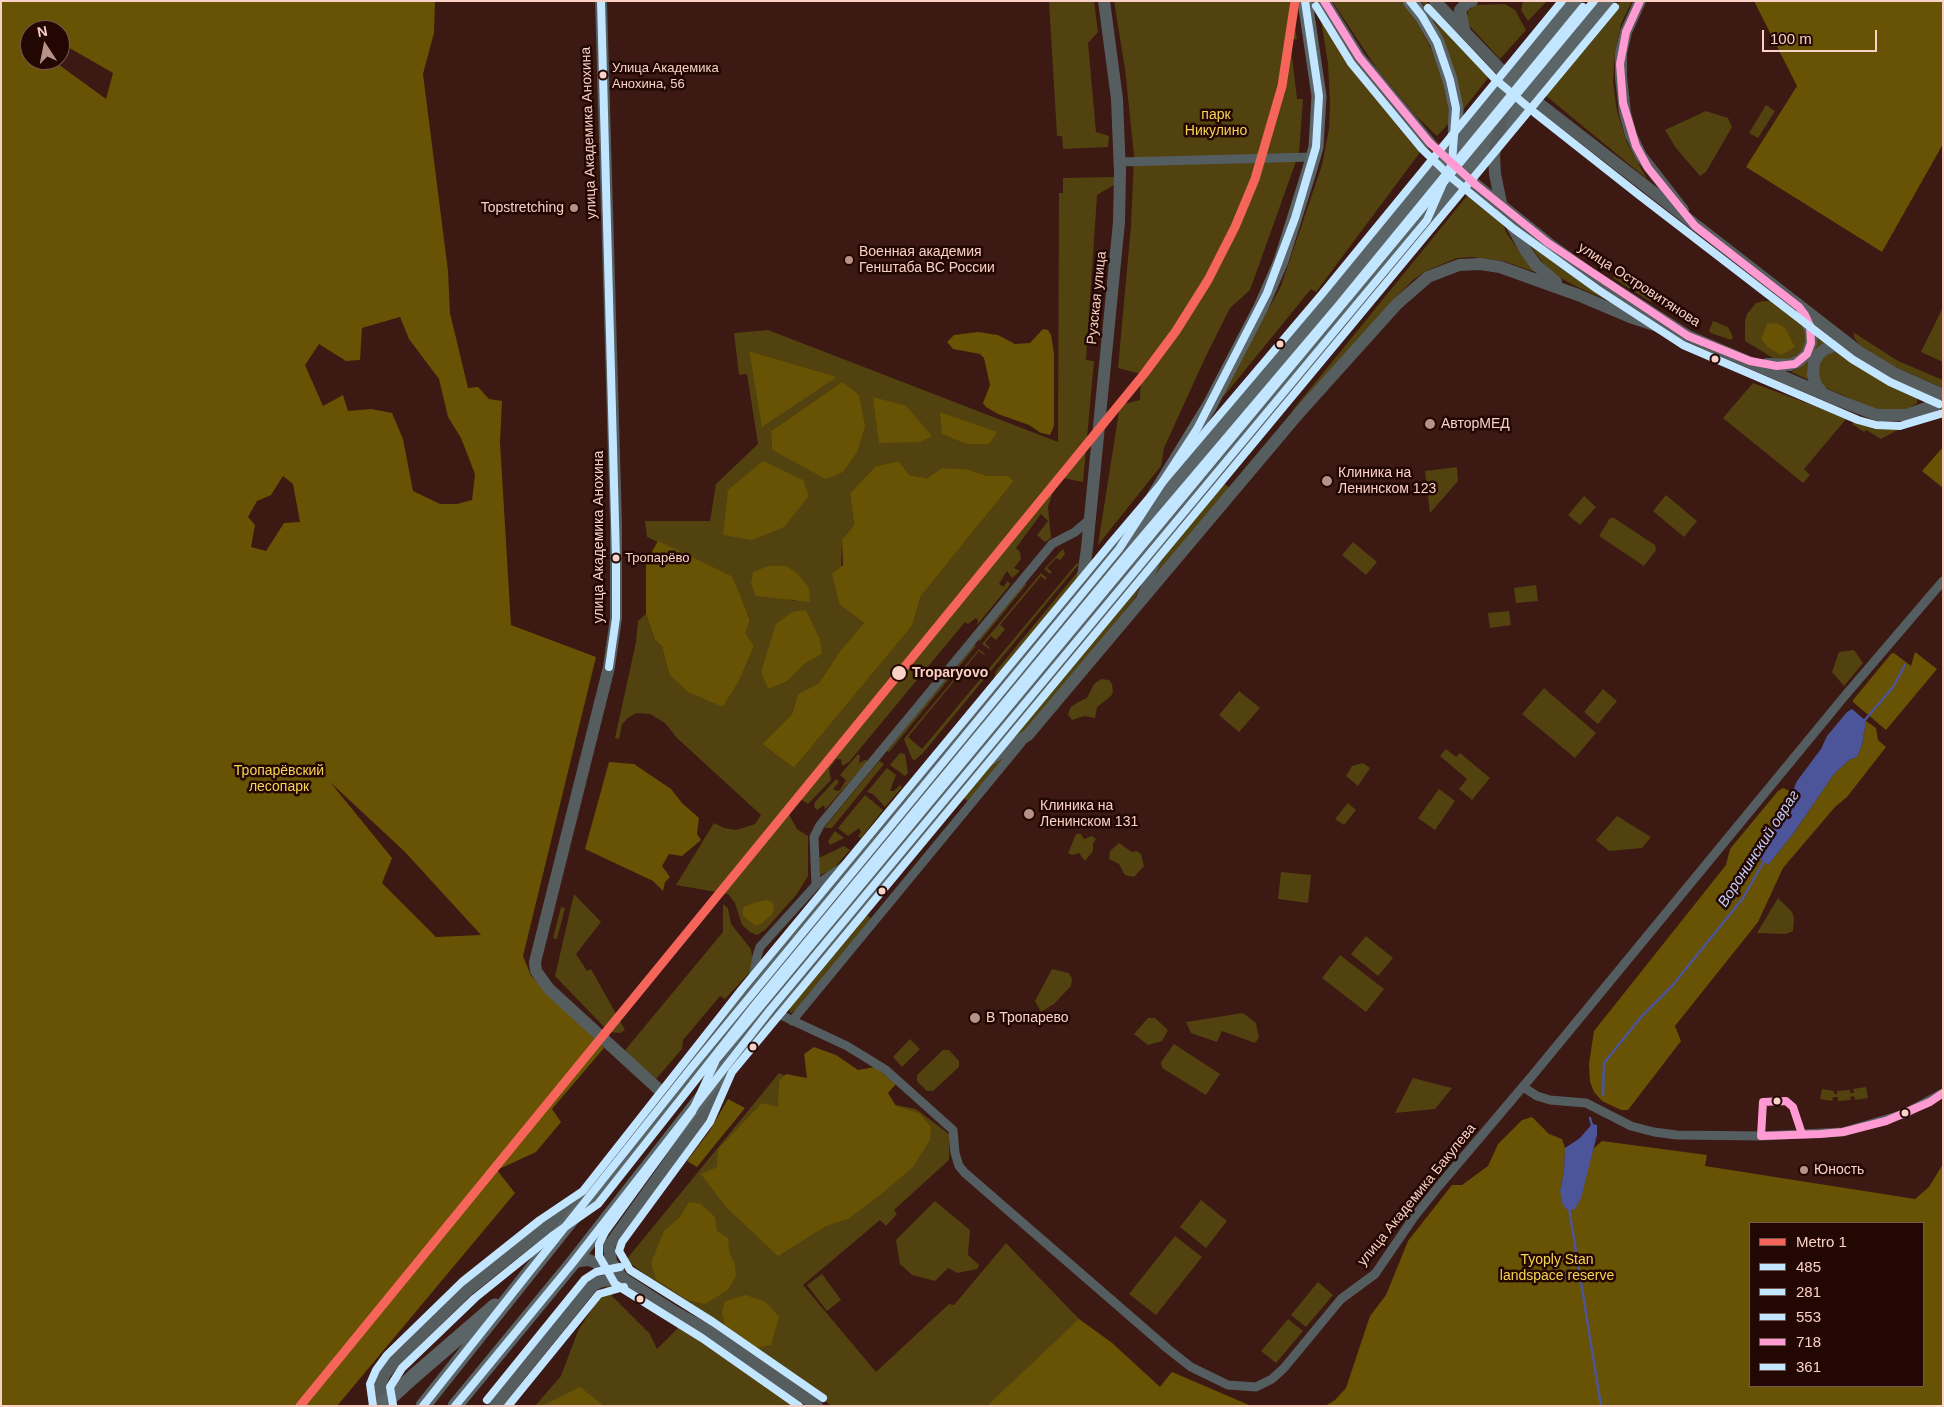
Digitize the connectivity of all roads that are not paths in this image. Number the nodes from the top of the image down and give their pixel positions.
1 (600, 1) edge
2 (1104, 1) edge
3 (1305, 1) edge
4 (1324, 1) edge
5 (1410, 1) edge
6 (1435, 1) edge
7 (1472, 1) edge
8 (1575, 1) edge
9 (1607, 1) edge
10 (1640, 1) edge
11 (1470, 37) junction
12 (1541, 42) junction
13 (1502, 71) dead end
14 (1541, 105) dead end
15 (1429, 142) tunnel mouth
16 (1313, 156) junction
17 (1120, 162) junction
18 (1476, 185) tunnel mouth
19 (1426, 220) junction
20 (1695, 226) junction
21 (1578, 294) junction
22 (1799, 307) junction
23 (1688, 336) junction
24 (1858, 351) junction
25 (1750, 361) junction
26 (1911, 382) junction
27 (1823, 394) junction
28 (1943, 395) edge
29 (1943, 402) edge
30 (1900, 416) junction
31 (1088, 520) junction
32 (1168, 531) junction
33 (1119, 549) junction
34 (1943, 581) edge
35 (1080, 597) junction
36 (1138, 604) junction
37 (1028, 735) junction
38 (963, 777) junction
39 (880, 842) junction
40 (816, 885) junction
41 (750, 996) junction
42 (770, 1010) junction
43 (792, 1021) junction
44 (723, 1068) junction
45 (1523, 1087) junction
46 (1943, 1093) edge
47 (667, 1098) junction
48 (590, 1198) junction
49 (571, 1265) junction
50 (622, 1277) junction
51 (520, 1286) junction
52 (382, 1406) edge
53 (423, 1406) edge
54 (455, 1406) edge
55 (495, 1406) edge
56 (817, 1406) edge

1 - 47 main road, улица Академика Анохина
2 - 17 main road, Рузская улица
3 - 16 main road
4 - 15 main road
5 - 19 main road
6 - 11 main road
7 - 11 main road
8 - 12 main road
9 - 19 main road
10 - 20 main road
11 - 13 main road
12 - 21 main road, bridge
12 - 33 main road, bridge
14 - 20 main road
16 - 17 street
16 - 33 main road
17 - 31 main road, Рузская улица
18 - 23 main road, улица Островитянова
19 - 32 main road
20 - 22 main road
21 - 23 main road
21 - 36 main road
22 - 24 main road
22 - 25 main road
23 - 25 main road, улица Островитянова
24 - 26 main road
24 - 27 main road
25 - 27 main road, улица Островитянова
26 - 28 main road
26 - 30 main road
27 - 30 main road, улица Островитянова
29 - 30 main road, улица Островитянова
31 - 35 main road, Рузская улица
31 - 40 street
32 - 36 street
32 - 38 main road
33 - 35 main road
34 - 45 street, улица Академика Бакулева
35 - 39 main road
36 - 37 main road
37 - 38 main road
37 - 43 street
38 - 42 main road
39 - 40 street
39 - 41 main road
40 - 41 street
41 - 47 main road
42 - 43 street, улица Академика Бакулева
42 - 44 main road
43 - 45 street, улица Академика Бакулева
44 - 49 main road
44 - 50 main road
45 - 46 street
47 - 48 main road
48 - 51 main road
48 - 52 main road
49 - 50 main road
49 - 54 main road
50 - 55 main road
50 - 56 main road
51 - 52 main road, bridge
51 - 53 main road

